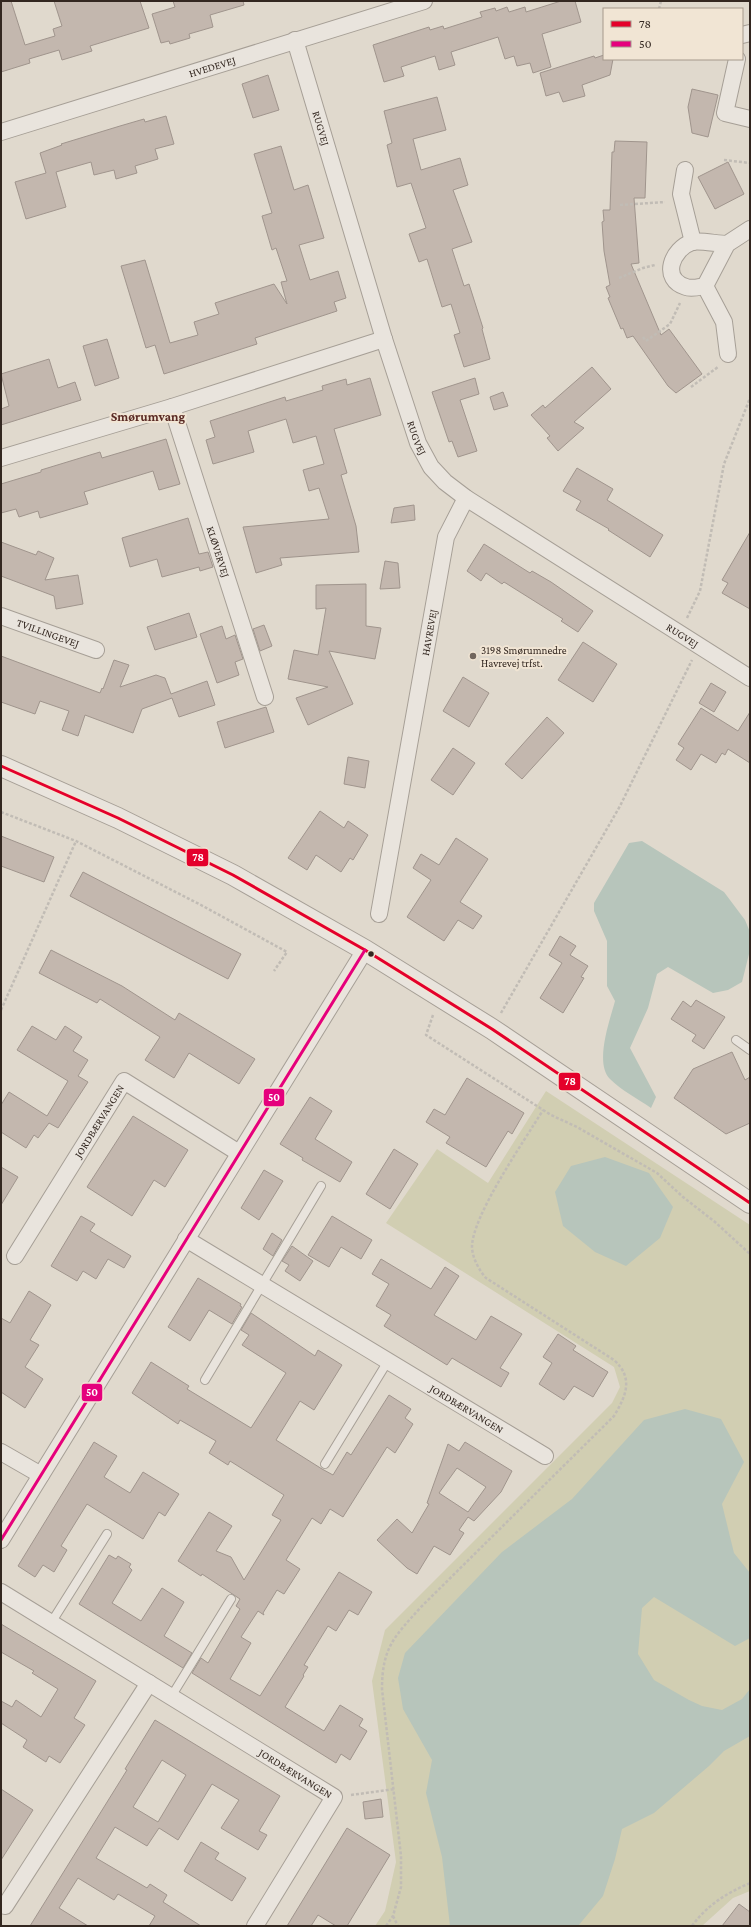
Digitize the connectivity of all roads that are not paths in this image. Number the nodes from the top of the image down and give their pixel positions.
1 (424, 1) edge
2 (295, 40) junction
3 (737, 60) edge
4 (750, 119) edge
5 (1, 132) edge
6 (685, 170) dead end
7 (750, 229) edge
8 (693, 242) junction
9 (727, 244) junction
10 (704, 286) junction
11 (384, 339) junction
12 (728, 354) road end
13 (172, 407) junction
14 (1, 458) edge
15 (466, 498) junction
16 (1, 616) edge
17 (96, 650) dead end
18 (750, 678) edge
19 (265, 698) dead end
20 (1, 766) edge
21 (379, 914) dead end
22 (365, 950) junction
23 (736, 1040) dead end
24 (750, 1050) edge
25 (239, 1153) junction
26 (320, 1186) dead end
27 (750, 1203) edge
28 (186, 1239) junction
29 (15, 1256) dead end
30 (262, 1284) junction
31 (388, 1361) junction
32 (205, 1380) dead end
33 (1, 1452) edge
34 (545, 1456) dead end
35 (325, 1464) dead end
36 (41, 1475) junction
37 (106, 1534) dead end
38 (1, 1540) edge
39 (1, 1592) edge
40 (231, 1599) dead end
41 (52, 1623) junction
42 (149, 1683) junction
43 (171, 1697) junction
44 (5, 1906) dead end
45 (255, 1926) edge

1 - 2 street, HVEDEVEJ
2 - 5 street, HVEDEVEJ
2 - 11 street, RUGVEJ
3 - 4 street
6 - 8 street
7 - 9 street
8 - 9 street
8 - 10 street
9 - 10 street
10 - 12 street
11 - 13 street
11 - 15 street, RUGVEJ
13 - 14 street
13 - 19 street, KLØVERVEJ
15 - 18 street, RUGVEJ
15 - 21 street, HAVREVEJ
16 - 17 street, TVILLINGEVEJ
20 - 22 street
22 - 25 street
22 - 27 street
23 - 24 lane
25 - 28 street
25 - 29 street, JORDBÆRVANGEN
26 - 30 lane
28 - 30 street, JORDBÆRVANGEN
28 - 36 street
30 - 31 street, JORDBÆRVANGEN
30 - 32 lane
31 - 34 street, JORDBÆRVANGEN
31 - 35 lane
33 - 36 street
36 - 38 street
37 - 41 lane
39 - 41 street, JORDBÆRVANGEN
40 - 43 lane
41 - 42 street, JORDBÆRVANGEN
42 - 43 street, JORDBÆRVANGEN
42 - 44 street
43 - 45 street, JORDBÆRVANGEN

